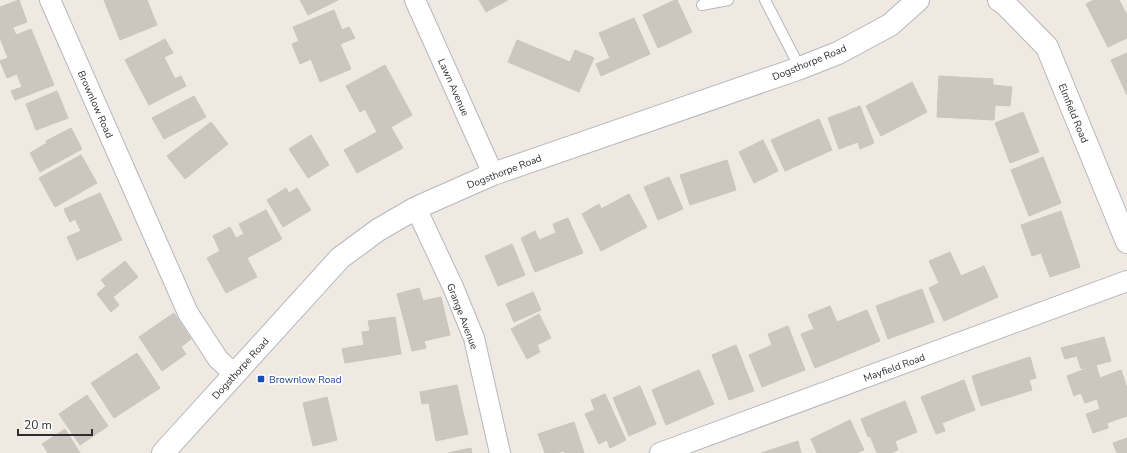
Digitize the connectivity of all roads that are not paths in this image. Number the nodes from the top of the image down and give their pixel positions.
1 (50, 0) edge
2 (415, 0) edge
3 (728, 0) edge
4 (765, 0) edge
5 (917, 0) edge
6 (999, 0) edge
7 (702, 5) dead end
8 (800, 68) junction
9 (493, 174) junction
10 (416, 208) junction
11 (1127, 242) edge
12 (1127, 281) edge
13 (234, 374) junction
14 (163, 453) edge
15 (500, 453) edge
16 (660, 453) edge

1 - 13 street, Brownlow Road
2 - 9 street, Lawn Avenue
3 - 7 lane
4 - 8 lane
5 - 8 street, Dogsthorpe Road
6 - 11 street, Elmfield Road
8 - 9 street, Dogsthorpe Road
9 - 10 street, Dogsthorpe Road
10 - 13 street, Dogsthorpe Road
10 - 15 street, Grange Avenue
12 - 16 street, Mayfield Road
13 - 14 street, Dogsthorpe Road

